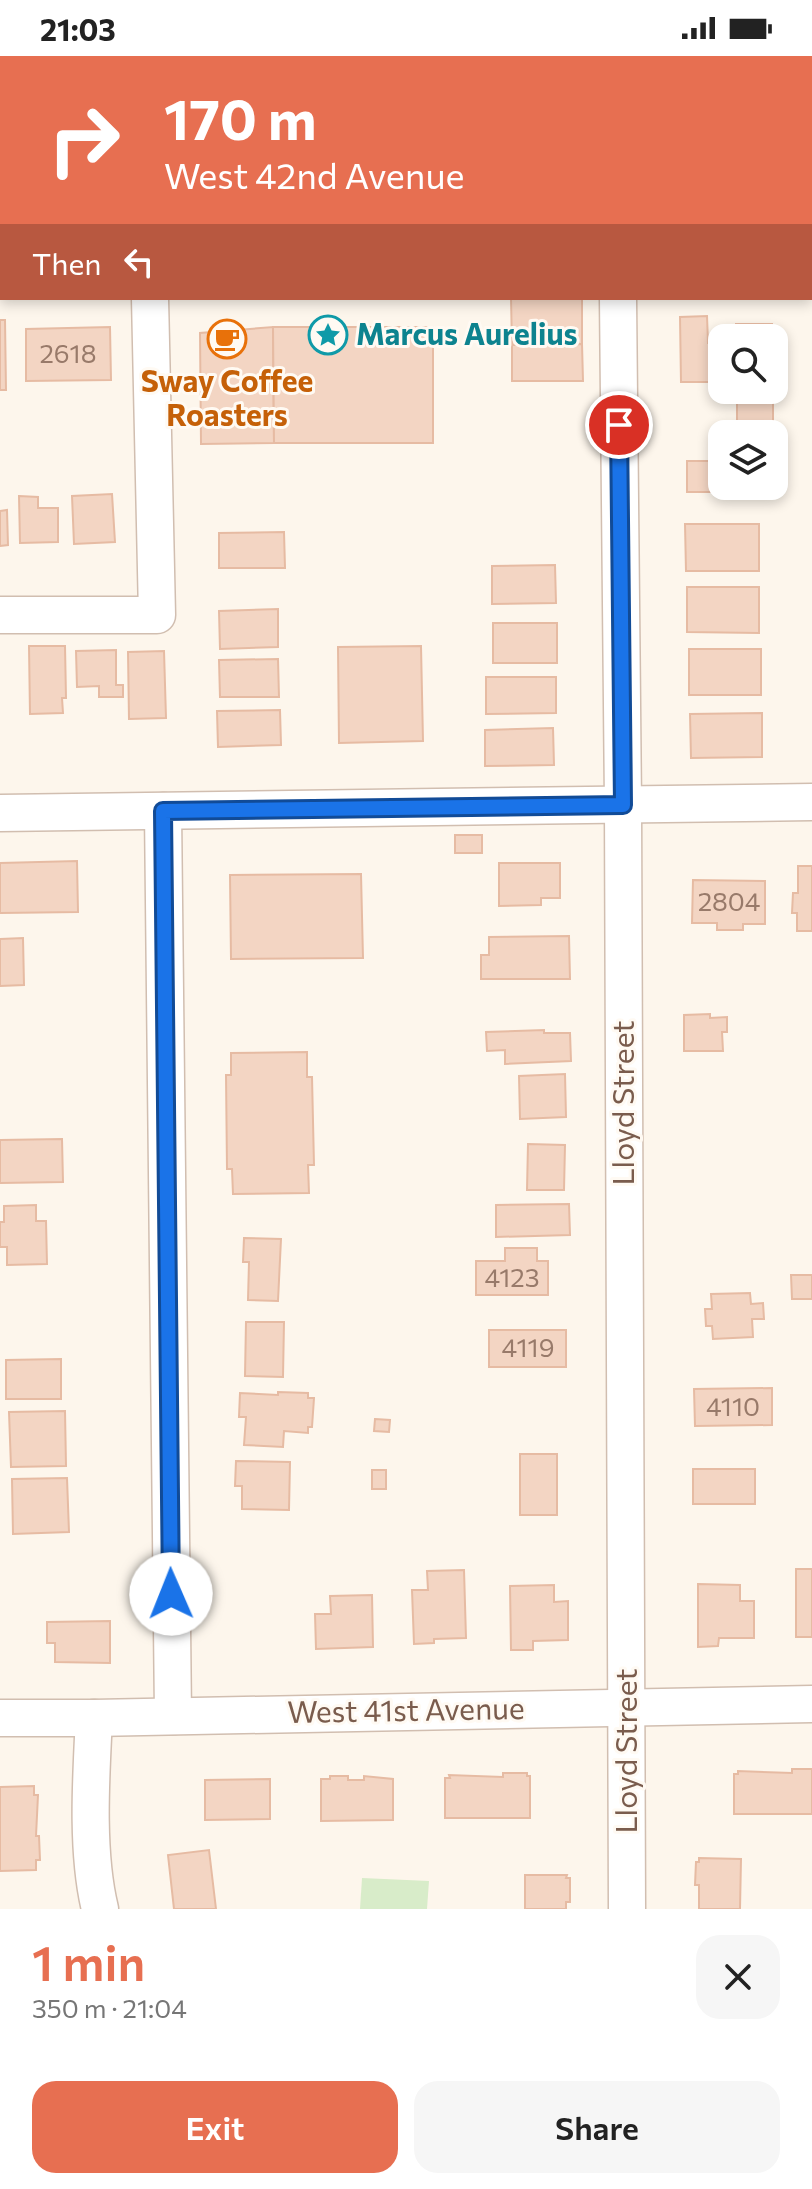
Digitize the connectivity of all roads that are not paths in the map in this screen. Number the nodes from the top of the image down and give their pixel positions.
1 (150, 300) edge
2 (618, 300) edge
3 (0, 615) edge
4 (812, 802) edge
5 (623, 805) junction
6 (163, 811) junction
7 (0, 813) edge
8 (812, 1704) edge
9 (627, 1707) junction
10 (173, 1716) junction
11 (0, 1718) edge
12 (94, 1718) junction
13 (100, 1909) edge
14 (627, 1909) edge

1 - 3 street
2 - 5 street, Lloyd Street
4 - 5 street
5 - 6 street
5 - 9 street, Lloyd Street
6 - 7 street
6 - 10 street
8 - 9 street, West 41st Avenue
9 - 10 street, West 41st Avenue
9 - 14 street, Lloyd Street
10 - 12 street, West 41st Avenue
11 - 12 street, West 41st Avenue
12 - 13 street

